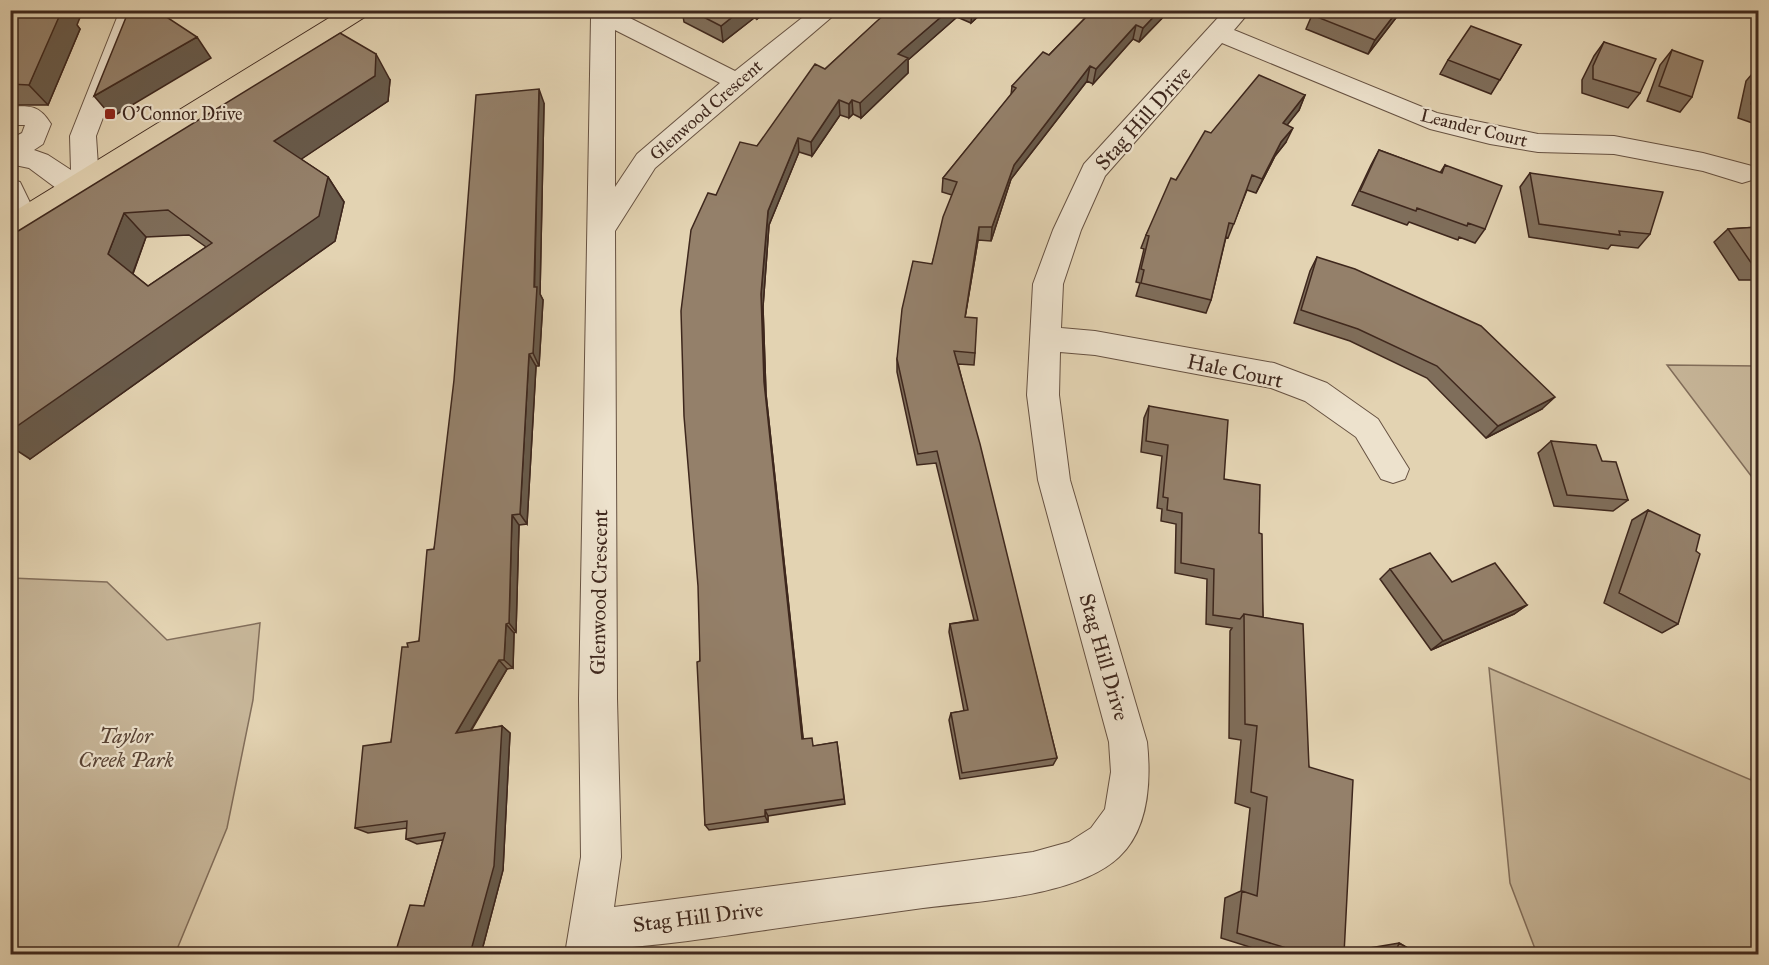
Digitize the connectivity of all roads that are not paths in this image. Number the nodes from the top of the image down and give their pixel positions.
1 (132, 10) edge
2 (360, 10) edge
3 (828, 10) edge
4 (599, 13) edge
5 (1229, 22) edge
6 (737, 82) junction
7 (10, 116) edge
8 (12, 154) edge
9 (1742, 173) dead end
10 (80, 184) junction
11 (10, 189) edge
12 (17, 223) edge
13 (603, 228) junction
14 (1044, 338) junction
15 (1393, 469) dead end
16 (589, 942) edge

1 - 10 street
2 - 10 main road
3 - 6 street, Glenwood Crescent
4 - 6 street
4 - 13 street, Glenwood Crescent
5 - 9 street, Leander Court
5 - 14 street, Stag Hill Drive
6 - 13 street, Glenwood Crescent
7 - 8 street
8 - 10 street
10 - 12 main road
11 - 12 street
13 - 16 street, Glenwood Crescent
14 - 15 street, Hale Court
14 - 16 street, Stag Hill Drive

